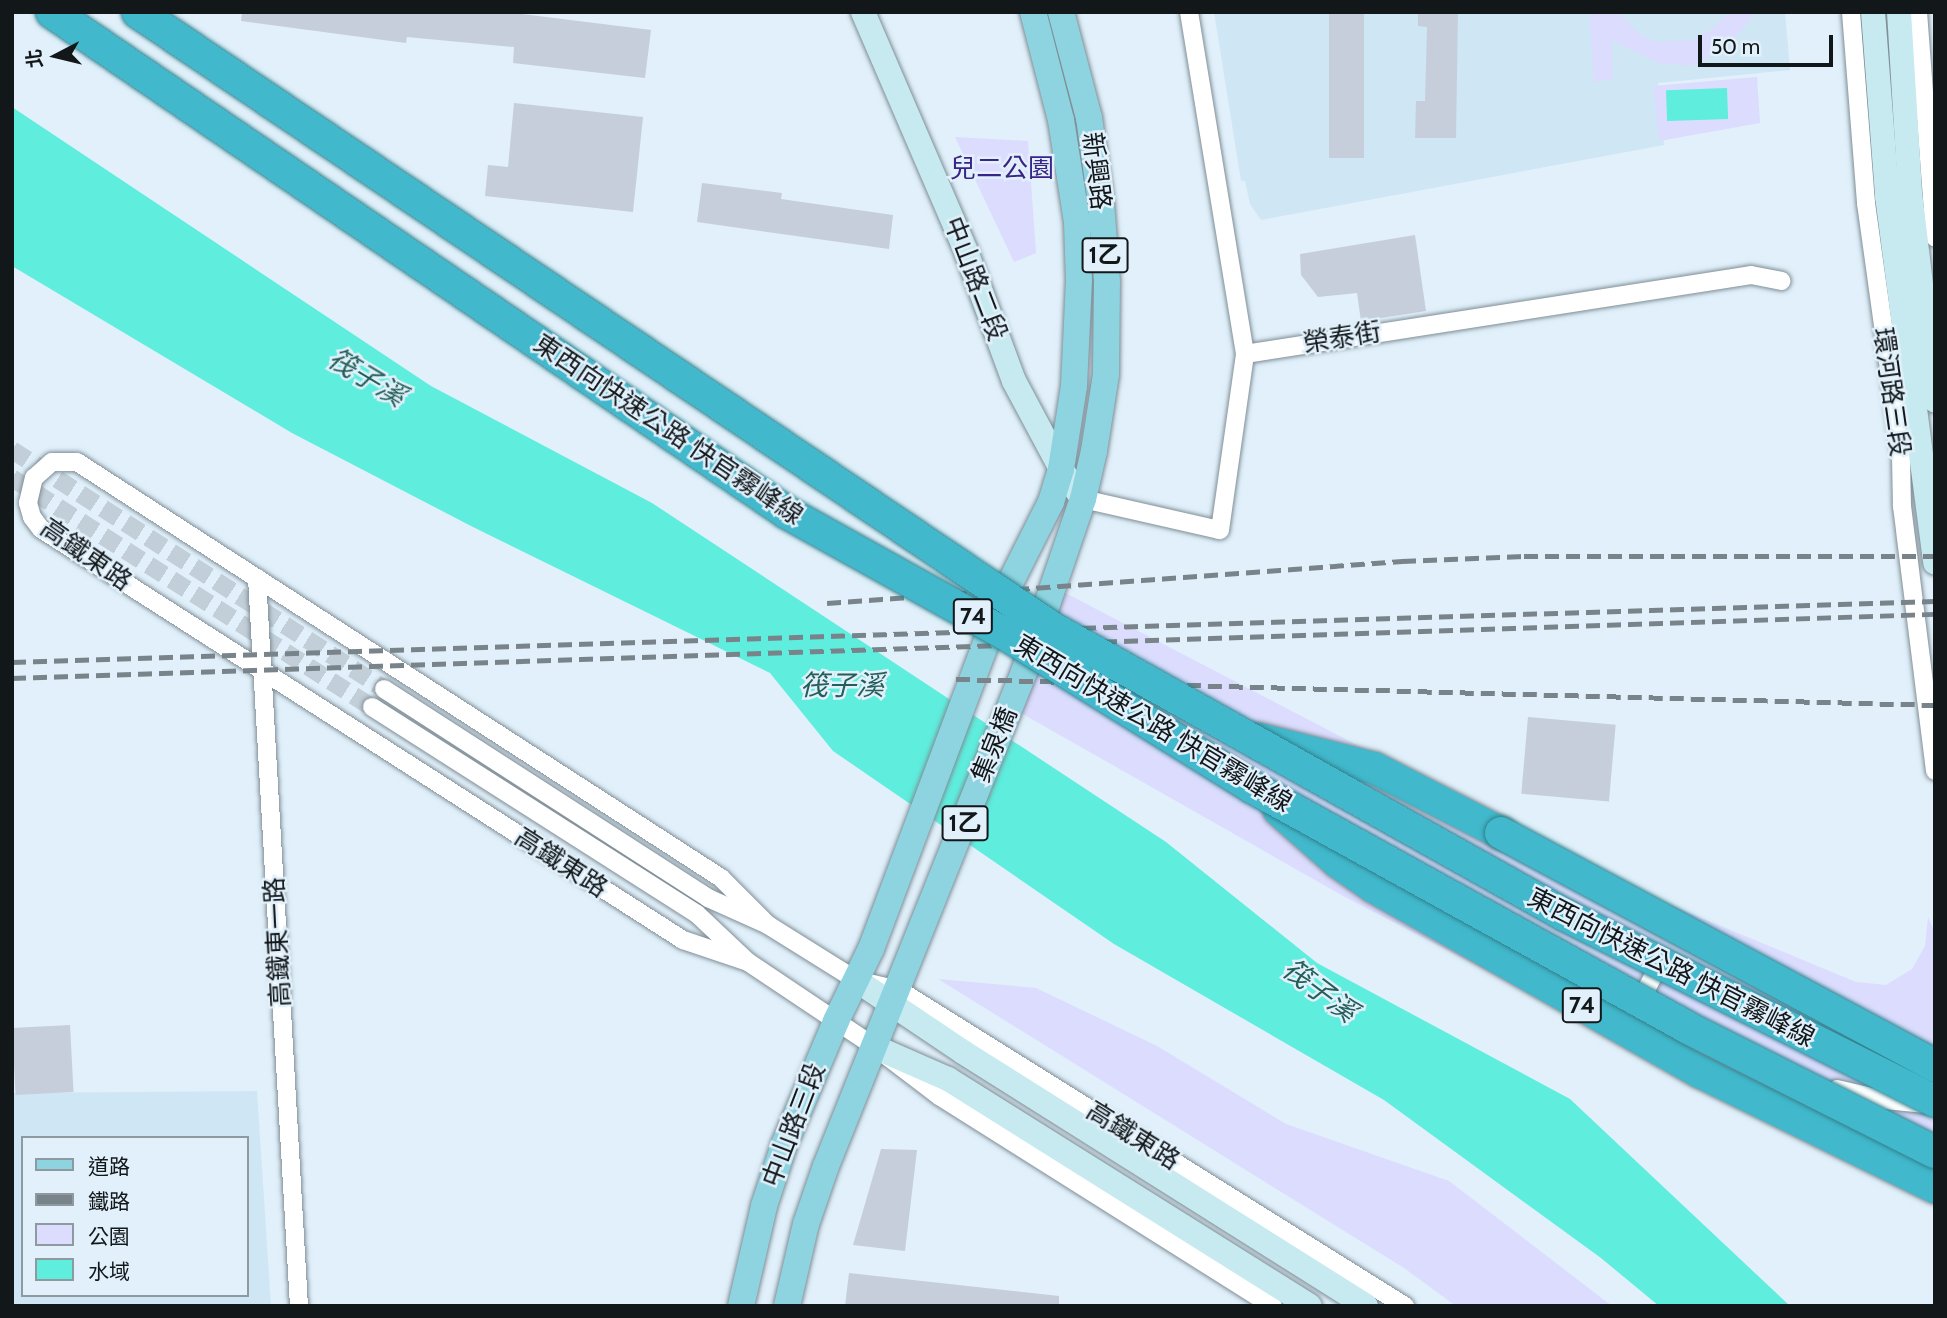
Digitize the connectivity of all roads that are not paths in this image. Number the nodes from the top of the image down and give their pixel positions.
1 (52, 12) edge
2 (138, 12) edge
3 (863, 12) edge
4 (1033, 12) edge
5 (1061, 12) edge
6 (1189, 12) edge
7 (1852, 12) edge
8 (1873, 12) edge
9 (1899, 12) edge
10 (1918, 12) edge
11 (1935, 237) edge
12 (1781, 281) dead end
13 (1245, 354) junction
14 (1935, 401) edge
15 (1061, 469) junction
16 (1083, 499) junction
17 (1935, 563) edge
18 (257, 578) junction
19 (1038, 637) junction
20 (261, 671) junction
21 (384, 689) tunnel mouth
22 (372, 707) tunnel mouth
23 (1252, 738) junction
24 (1935, 771) edge
25 (1252, 787) junction
26 (768, 925) junction
27 (869, 952) joint
28 (748, 962) junction
29 (1654, 974) junction
30 (856, 980) junction
31 (899, 989) junction
32 (1645, 992) junction
33 (836, 1021) junction
34 (875, 1047) junction
35 (1928, 1068) edge
36 (1929, 1103) edge
37 (1935, 1152) edge
38 (1935, 1188) edge
39 (299, 1306) edge
40 (741, 1306) edge
41 (787, 1306) edge
42 (1273, 1306) edge
43 (1310, 1306) edge
44 (1366, 1306) edge
45 (1405, 1306) edge

1 - 25 highway, 東西向快速公路 快官霧峰線 / 74, bridge
2 - 23 highway, 東西向快速公路 快官霧峰線 / 74, bridge
3 - 15 street, 中山路二段
4 - 15 main road, 新興路 / 1乙
5 - 16 main road, 新興路 / 1乙
6 - 13 street
7 - 24 street, 環河路三段
8 - 17 street, 環河路三段
9 - 14 street, 環河路三段
10 - 11 street
12 - 13 street, 榮泰街
13 - 16 street
15 - 16 street, 中山路二段
15 - 27 main road, 集泉橋 / 1乙
16 - 19 main road, 1乙
18 - 20 street, 高鐵東一路
18 - 20 street, 高鐵東路
18 - 26 street, 高鐵東路
19 - 29 street
19 - 31 main road, 集泉橋 / 1乙
19 - 32 street
20 - 28 street, 高鐵東路
20 - 39 street, 高鐵東一路
21 - 26 street, 高鐵東路
22 - 28 street, 高鐵東路
23 - 35 highway, 74, bridge
23 - 36 highway, 東西向快速公路 快官霧峰線 / 74, bridge
25 - 37 highway, 東西向快速公路 快官霧峰線 / 74, bridge
25 - 38 highway, 74, bridge
26 - 30 street, 高鐵東路
27 - 30 main road, 中山路三段 / 1乙
28 - 33 street, 高鐵東路
29 - 32 street
29 - 35 street
30 - 31 street, 高鐵東路
30 - 33 main road, 中山路三段 / 1乙
31 - 34 main road, 中山路三段 / 1乙
31 - 44 street, 高鐵東路
31 - 45 street, 高鐵東路
32 - 36 street
33 - 34 street, 高鐵東路
33 - 40 main road, 中山路三段 / 1乙
34 - 41 main road, 中山路三段 / 1乙
34 - 42 street, 高鐵東路
34 - 43 street, 高鐵東路
35 - 36 street

